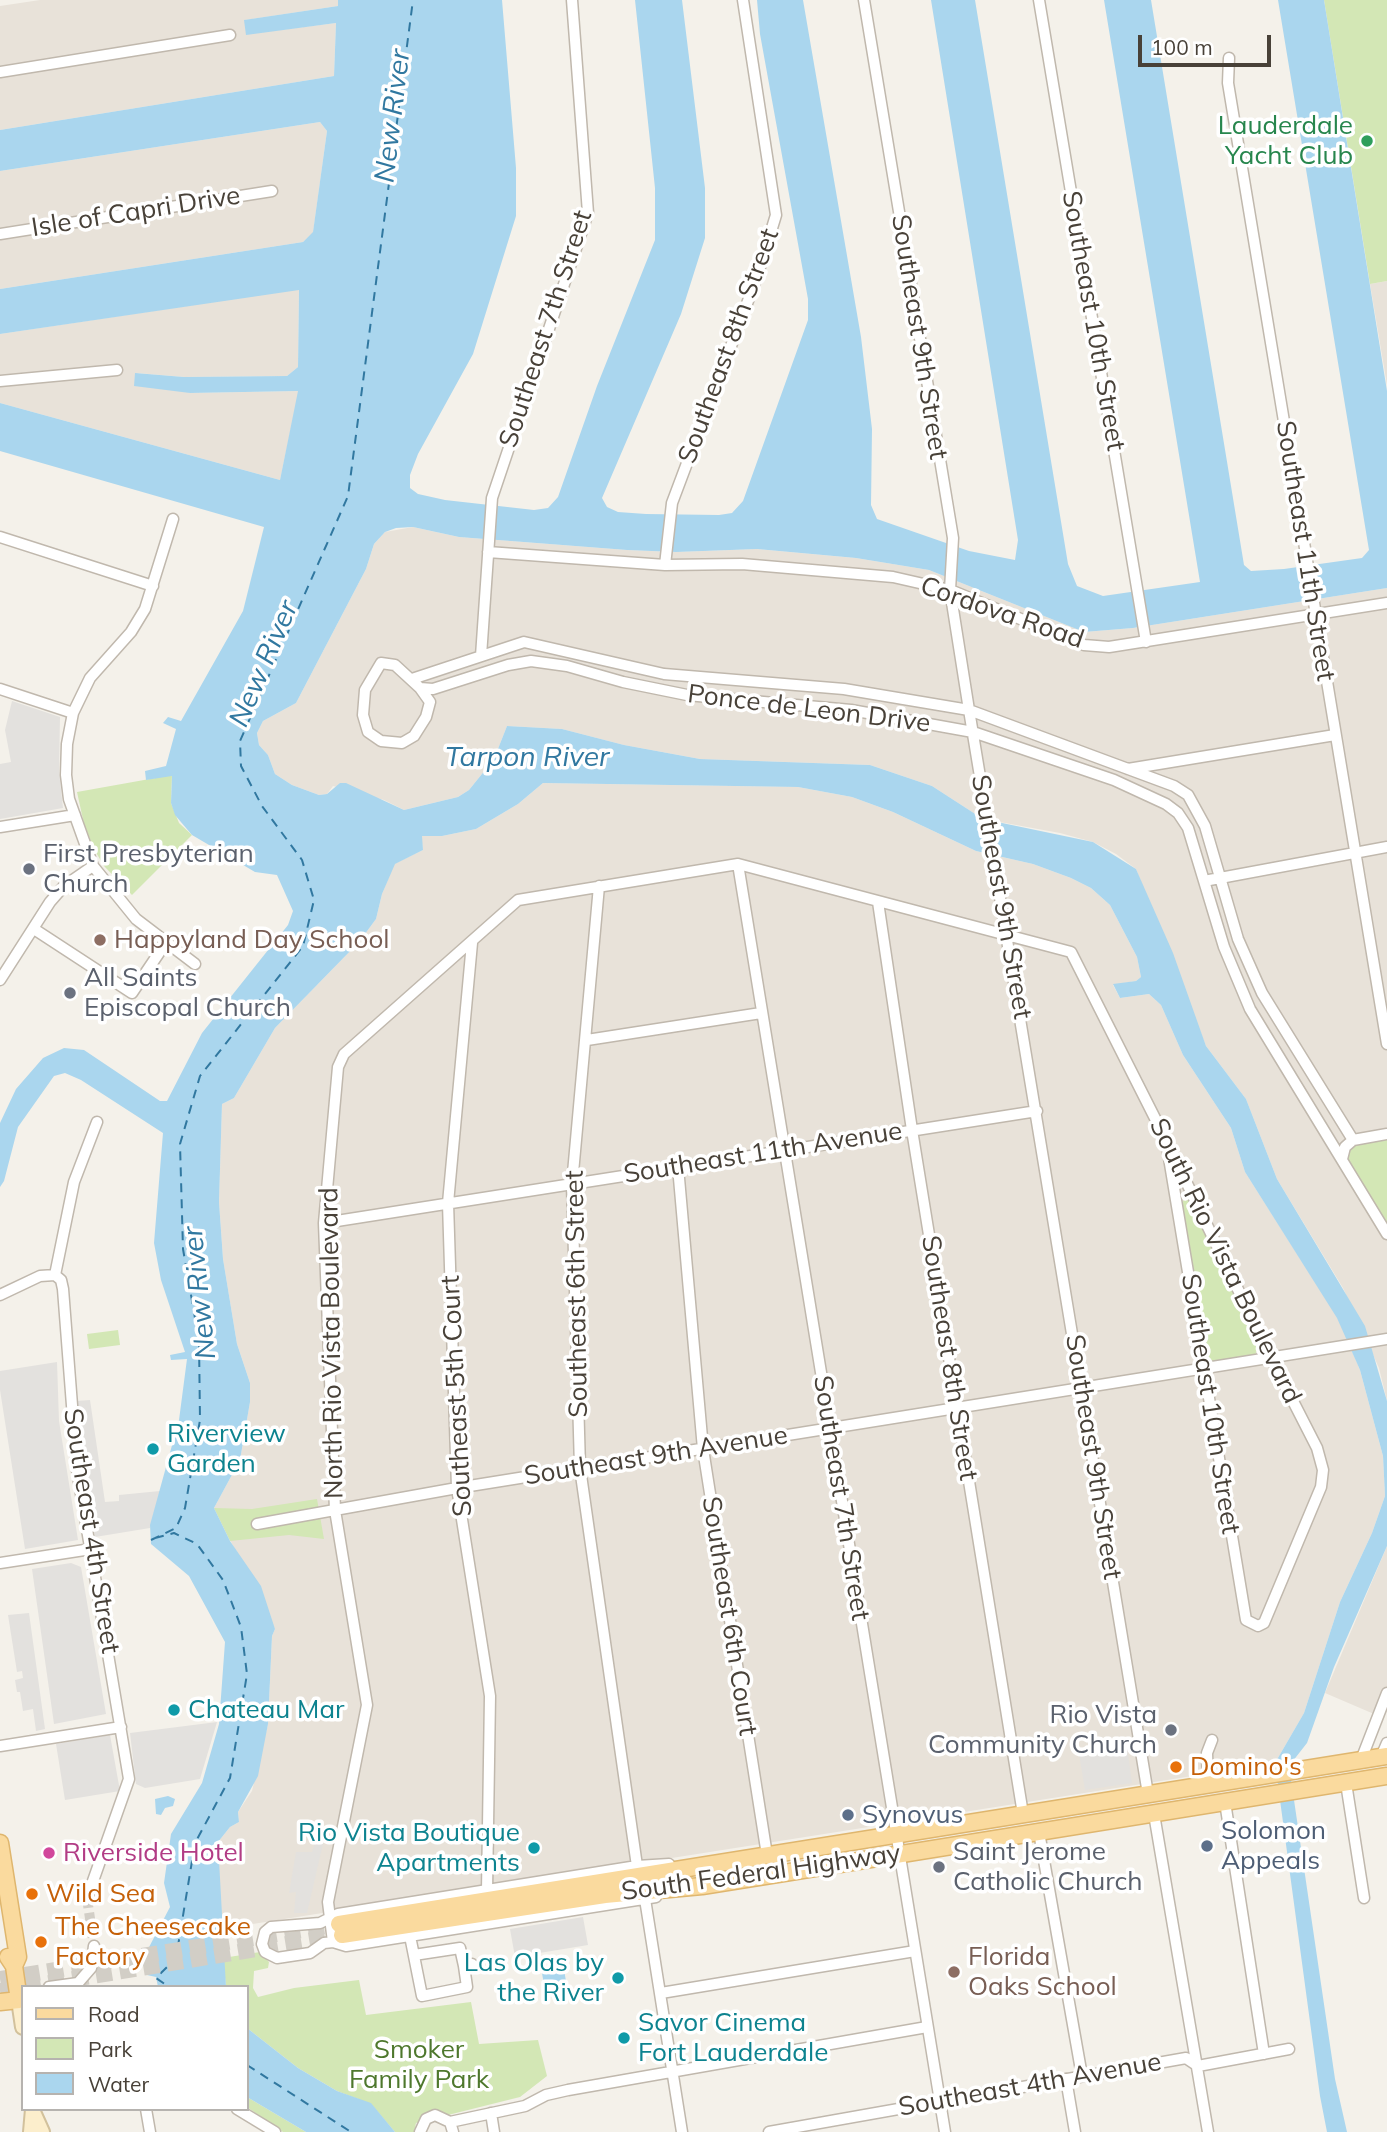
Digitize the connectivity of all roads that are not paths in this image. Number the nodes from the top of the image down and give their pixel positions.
1 (572, 0) edge
2 (743, 0) edge
3 (864, 0) edge
4 (1039, 0) edge
5 (230, 35) dead end
6 (1230, 58) dead end
7 (0, 72) edge
8 (272, 191) dead end
9 (0, 234) edge
10 (117, 370) dead end
11 (0, 381) edge
12 (173, 519) dead end
13 (0, 537) edge
14 (489, 547) junction
15 (666, 560) junction
16 (153, 586) junction
17 (950, 590) junction
18 (1387, 603) edge
19 (1316, 610) junction
20 (1145, 637) junction
21 (481, 656) junction
22 (412, 680) junction
23 (0, 688) edge
24 (420, 688) junction
25 (969, 710) junction
26 (73, 713) junction
27 (973, 732) junction
28 (1335, 734) junction
29 (1123, 769) junction
30 (1114, 780) junction
31 (75, 815) junction
32 (0, 827) edge
33 (1387, 847) edge
34 (1355, 853) junction
35 (738, 864) junction
36 (93, 866) junction
37 (1221, 877) junction
38 (1204, 881) junction
39 (598, 886) junction
40 (878, 902) junction
41 (34, 929) junction
42 (1008, 936) junction
43 (472, 943) junction
44 (165, 944) junction
45 (195, 964) dead end
46 (0, 978) edge
47 (761, 1013) junction
48 (587, 1040) junction
49 (1387, 1044) edge
50 (1037, 1111) junction
51 (97, 1122) dead end
52 (1346, 1129) junction
53 (912, 1130) junction
54 (1387, 1134) edge
55 (1166, 1140) junction
56 (1331, 1140) junction
57 (1353, 1140) junction
58 (784, 1149) junction
59 (1342, 1159) junction
60 (678, 1167) junction
61 (572, 1184) junction
62 (1194, 1198) junction
63 (1176, 1202) junction
64 (447, 1203) junction
65 (324, 1223) junction
66 (1387, 1234) edge
67 (55, 1275) junction
68 (0, 1295) edge
69 (1387, 1339) edge
70 (1271, 1358) junction
71 (1205, 1368) junction
72 (1083, 1388) junction
73 (957, 1408) junction
74 (830, 1429) junction
75 (703, 1450) junction
76 (580, 1468) junction
77 (457, 1488) junction
78 (335, 1510) junction
79 (257, 1524) dead end
80 (92, 1549) junction
81 (0, 1563) edge
82 (1251, 1625) joint
83 (1387, 1694) edge
84 (121, 1727) junction
85 (1212, 1740) dead end
86 (0, 1746) edge
87 (1385, 1752) edge
88 (1361, 1760) junction
89 (1387, 1776) edge
90 (1346, 1783) junction
91 (1208, 1784) junction
92 (1182, 1788) junction
93 (1148, 1794) junction
94 (1225, 1802) junction
95 (1023, 1814) junction
96 (1154, 1814) junction
97 (1123, 1818) junction
98 (1039, 1832) junction
99 (895, 1835) junction
100 (0, 1843) edge
101 (766, 1855) junction
102 (898, 1855) junction
103 (725, 1861) junction
104 (637, 1866) junction
105 (702, 1886) junction
106 (487, 1891) junction
107 (87, 1898) tunnel mouth
108 (1364, 1898) dead end
109 (645, 1899) junction
110 (0, 1907) edge
111 (336, 1930) junction
112 (410, 1936) junction
113 (94, 1946) tunnel mouth
114 (915, 1951) junction
115 (414, 1955) junction
116 (7, 1967) edge
117 (64, 1985) edge
118 (661, 1993) junction
119 (20, 1994) edge
120 (0, 2002) edge
121 (927, 2027) junction
122 (1289, 2049) dead end
123 (1264, 2054) junction
124 (1198, 2066) junction
125 (672, 2073) junction
126 (1082, 2076) junction
127 (1066, 2079) junction
128 (940, 2101) junction
129 (36, 2111) edge
130 (36, 2111) edge
131 (146, 2111) edge
132 (240, 2111) edge
133 (491, 2113) junction
134 (451, 2127) edge
135 (31, 2132) edge
136 (42, 2132) edge
137 (150, 2132) edge
138 (275, 2132) edge
139 (420, 2132) edge
140 (494, 2132) edge
141 (682, 2132) edge
142 (769, 2132) edge
143 (945, 2132) edge
144 (1075, 2132) edge
145 (1208, 2132) edge

1 - 14 street, Southeast 7th Street
2 - 15 street, Southeast 8th Street
3 - 17 street, Southeast 9th Street
4 - 20 street, Southeast 10th Street
5 - 7 street
6 - 19 street, Southeast 11th Street
8 - 9 street, Isle of Capri Drive
10 - 11 street
12 - 16 street
13 - 16 street
14 - 15 street, Cordova Road
14 - 21 street, Southeast 7th Street
15 - 17 street, Cordova Road
16 - 26 street
17 - 20 street, Cordova Road
17 - 25 street, Southeast 9th Street
18 - 19 street, Cordova Road
19 - 20 street, Cordova Road
19 - 28 street, Southeast 11th Street
21 - 22 street, Ponce de Leon Drive
21 - 25 street, Ponce de Leon Drive
22 - 24 street
22 - 24 street
23 - 26 street
24 - 27 street, Ponce de Leon Drive
25 - 27 street, Southeast 9th Street
25 - 29 street, Ponce de Leon Drive
26 - 31 street
27 - 30 street, Ponce de Leon Drive
27 - 42 street, Southeast 9th Street
28 - 29 street
28 - 34 street, Southeast 11th Street
29 - 30 street
29 - 37 street, Ponce de Leon Drive
30 - 38 street, Ponce de Leon Drive
31 - 32 street
31 - 36 street
33 - 34 street
34 - 37 street
34 - 49 street, Southeast 11th Street
35 - 39 street, North Rio Vista Boulevard
35 - 40 street, North Rio Vista Boulevard
35 - 47 street, Southeast 7th Street
36 - 41 street
36 - 44 street
37 - 38 street
37 - 52 street, Ponce de Leon Drive
38 - 56 street, Ponce de Leon Drive
39 - 43 street, North Rio Vista Boulevard
39 - 48 street, Southeast 6th Street
40 - 42 street, North Rio Vista Boulevard
40 - 53 street, Southeast 8th Street
41 - 44 street
41 - 46 street
42 - 50 street, Southeast 9th Street
42 - 55 street, South Rio Vista Boulevard
43 - 64 street, Southeast 5th Court
43 - 65 street, North Rio Vista Boulevard
44 - 45 street
47 - 48 street
47 - 58 street, Southeast 7th Street
48 - 61 street, Southeast 6th Street
50 - 53 street, Southeast 11th Avenue
50 - 72 street, Southeast 9th Street
51 - 67 street, Southeast 4th Street
52 - 56 street
52 - 57 street, Ponce de Leon Drive
53 - 58 street, Southeast 11th Avenue
53 - 73 street, Southeast 8th Street
54 - 57 street
55 - 62 street, South Rio Vista Boulevard
55 - 63 street, Southeast 10th Street
56 - 59 street, Ponce de Leon Drive
57 - 59 street
58 - 60 street, Southeast 11th Avenue
58 - 74 street, Southeast 7th Street
59 - 66 street, Ponce de Leon Drive
60 - 61 street, Southeast 11th Avenue
60 - 75 street, Southeast 6th Court
61 - 64 street, Southeast 11th Avenue
61 - 76 street, Southeast 6th Street
62 - 63 street
62 - 70 street, South Rio Vista Boulevard
63 - 71 street, Southeast 10th Street
64 - 65 street, Southeast 11th Avenue
64 - 77 street, Southeast 5th Court
65 - 78 street, North Rio Vista Boulevard
67 - 68 street
67 - 80 street, Southeast 4th Street
69 - 70 street, Southeast 9th Avenue
70 - 71 street, Southeast 9th Avenue
70 - 82 street, South Rio Vista Boulevard
71 - 72 street, Southeast 9th Avenue
71 - 82 street, Southeast 10th Street
72 - 73 street, Southeast 9th Avenue
72 - 93 street, Southeast 9th Street
73 - 74 street, Southeast 9th Avenue
73 - 95 street, Southeast 8th Street
74 - 75 street, Southeast 9th Avenue
74 - 99 street, Southeast 7th Street
75 - 76 street, Southeast 9th Avenue
75 - 101 street, Southeast 6th Court
76 - 77 street, Southeast 9th Avenue
76 - 104 street, Southeast 6th Street
77 - 78 street, Southeast 9th Avenue
77 - 106 street, Southeast 5th Court
78 - 79 street, Southeast 9th Avenue
78 - 111 street, North Rio Vista Boulevard
80 - 81 street
80 - 84 street, Southeast 4th Street
83 - 88 street
84 - 86 street
84 - 107 street, Southeast 4th Street
85 - 91 street
87 - 88 main road
87 - 90 main road
88 - 91 main road, South Federal Highway
89 - 90 main road, South Federal Highway
90 - 94 main road, South Federal Highway
90 - 108 street
91 - 92 main road, South Federal Highway
92 - 93 main road, South Federal Highway
92 - 96 main road
93 - 95 main road, South Federal Highway
93 - 97 main road
94 - 96 main road, South Federal Highway
94 - 123 street
95 - 99 main road, South Federal Highway
96 - 97 main road, South Federal Highway
96 - 124 street
97 - 98 main road, South Federal Highway
98 - 102 main road, South Federal Highway
98 - 126 street
99 - 101 main road, South Federal Highway
99 - 102 street, Southeast 7th Street
100 - 116 main road
101 - 103 main road, South Federal Highway
102 - 105 main road, South Federal Highway
102 - 114 street, Southeast 7th Street
103 - 104 street
103 - 111 main road, South Federal Highway
104 - 106 street
105 - 109 street
105 - 111 main road, South Federal Highway
106 - 111 street
109 - 112 street
109 - 118 street
110 - 116 main road
111 - 111 street
111 - 112 street
112 - 115 street
113 - 117 street
114 - 118 street
114 - 121 street, Southeast 7th Street
115 - 115 street
116 - 119 main road
118 - 125 street
119 - 120 main road
121 - 125 street
121 - 128 street, Southeast 7th Street
122 - 123 street, Southeast 4th Avenue
123 - 124 street, Southeast 4th Avenue
124 - 126 street, Southeast 4th Avenue
124 - 145 street
125 - 133 street
125 - 141 street
126 - 127 street, Southeast 4th Avenue
127 - 128 street, Southeast 4th Avenue
127 - 144 street
128 - 142 street, Southeast 4th Avenue
128 - 143 street, Southeast 7th Street
129 - 135 main road
130 - 136 main road
131 - 137 street
132 - 138 street
133 - 134 street
133 - 140 street
134 - 139 street

